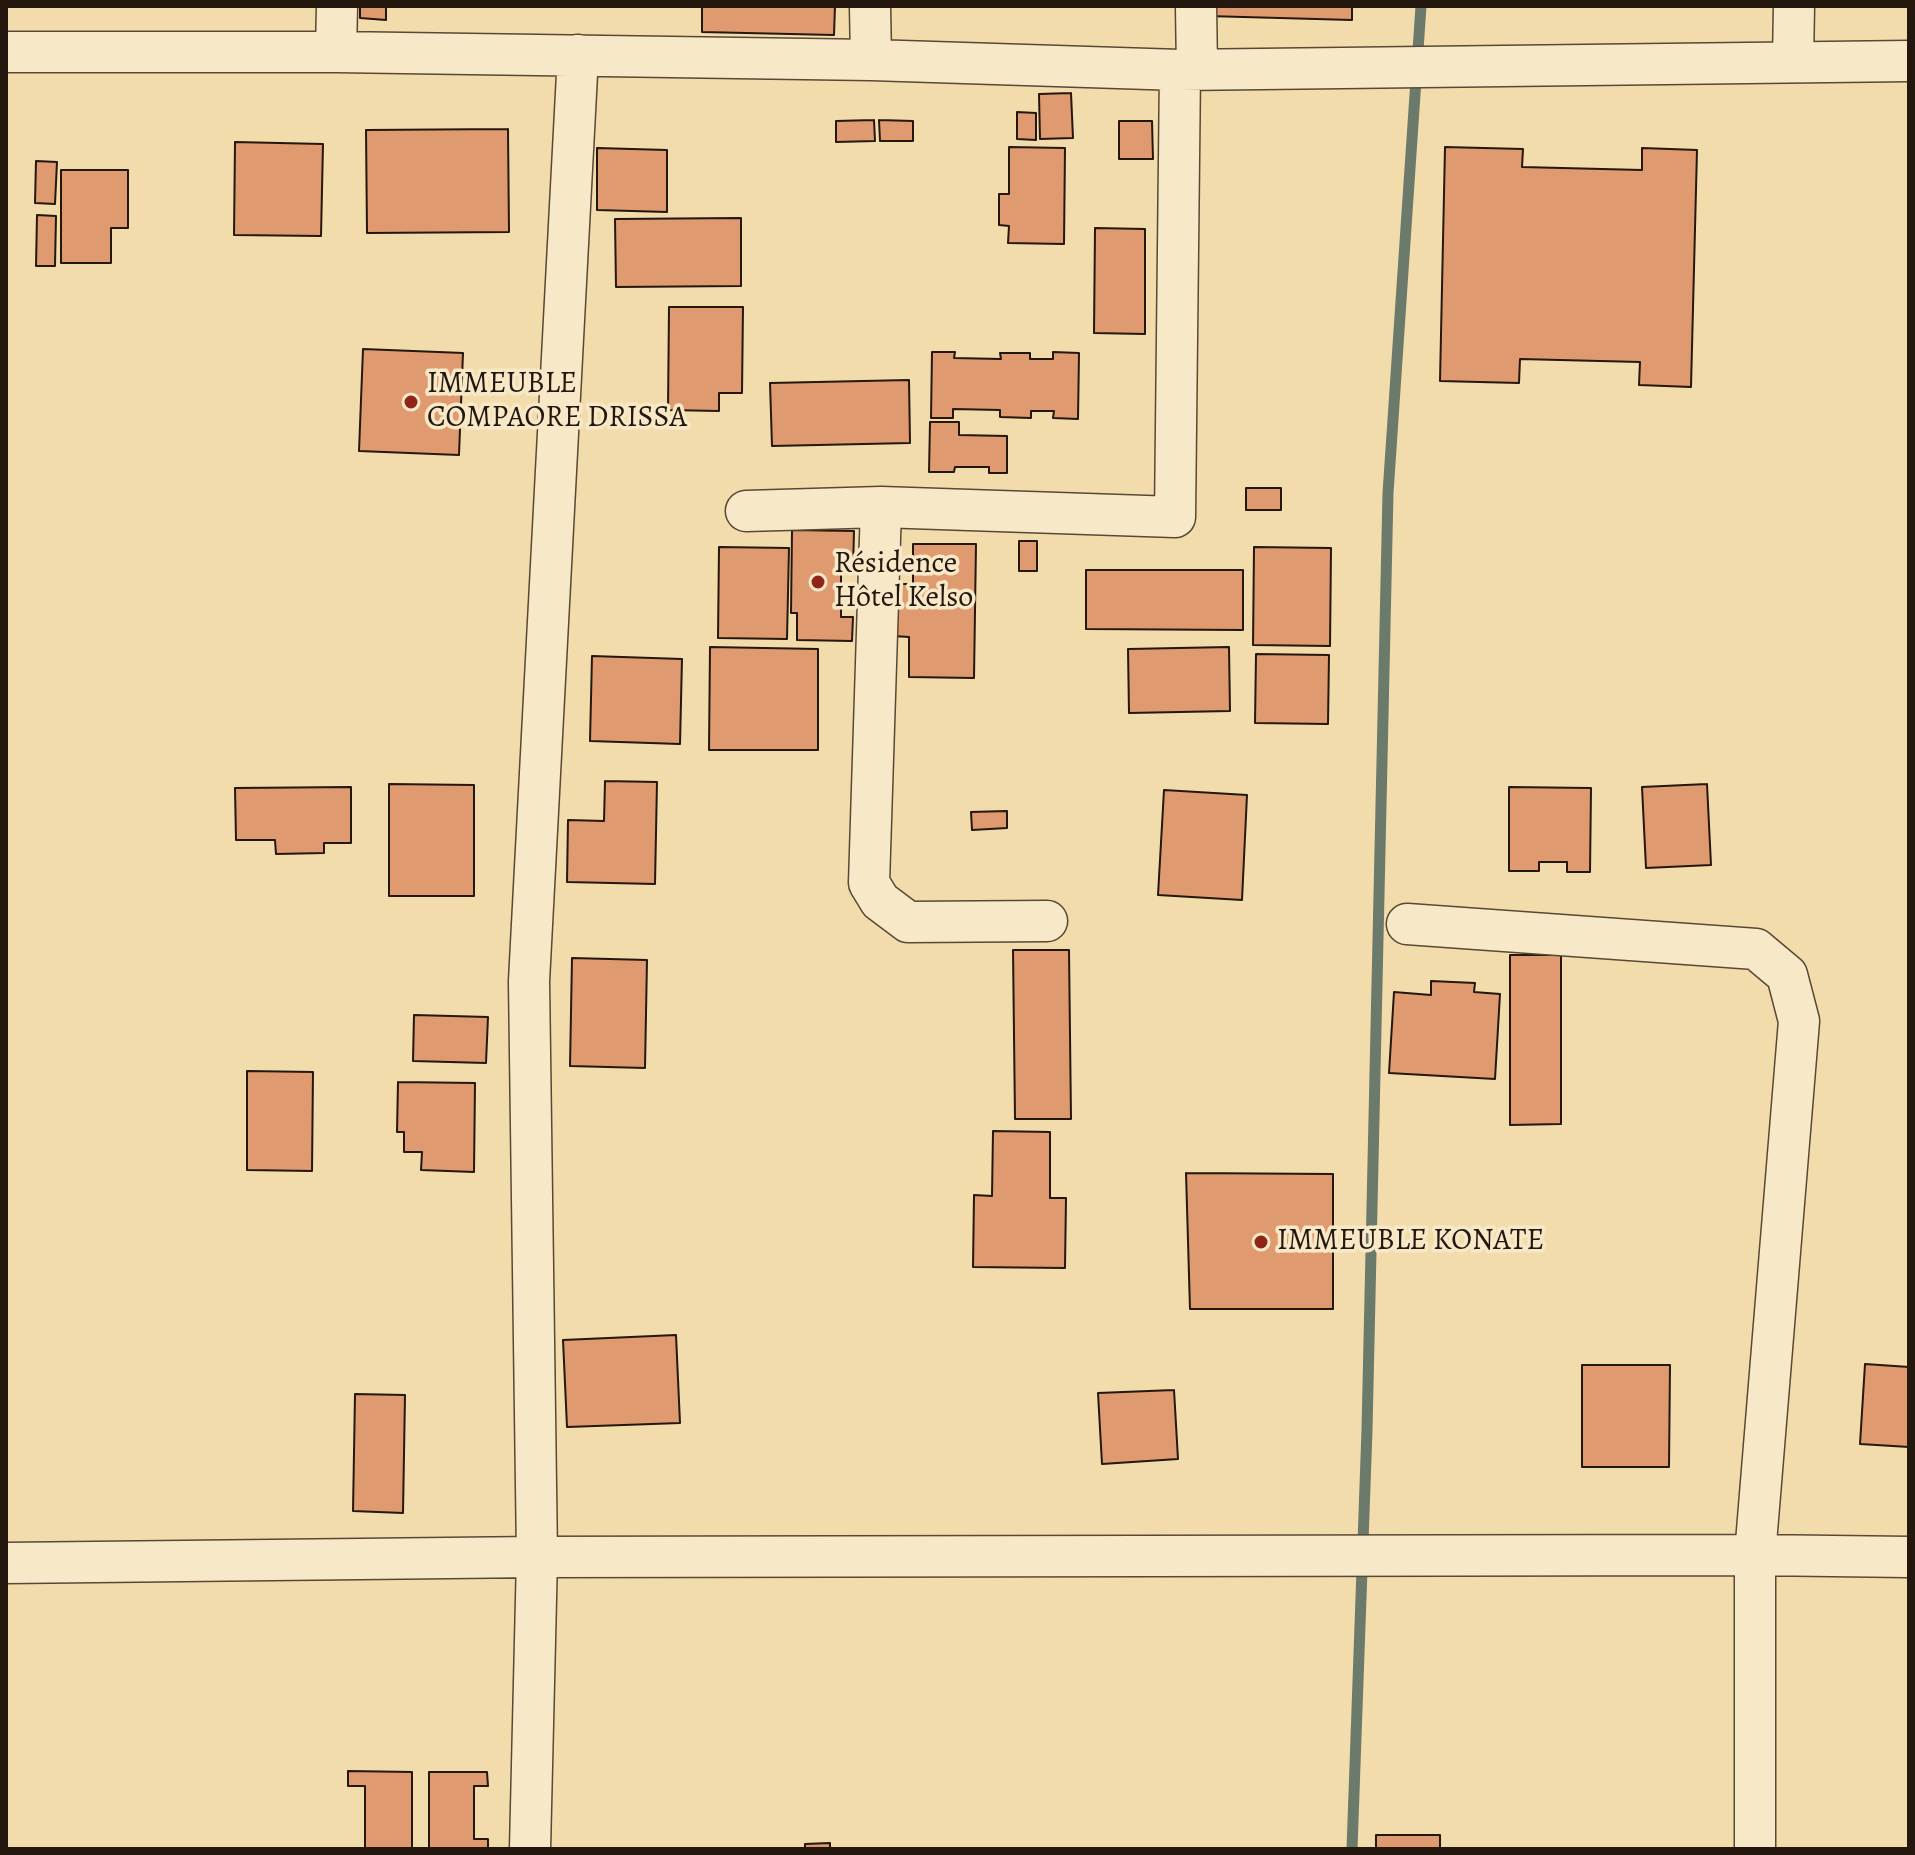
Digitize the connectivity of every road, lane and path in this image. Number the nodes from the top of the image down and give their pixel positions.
1 (337, 6) edge
2 (870, 6) edge
3 (1196, 6) edge
4 (1794, 6) edge
5 (6, 52) edge
6 (336, 52) junction
7 (578, 55) junction
8 (871, 60) junction
9 (1793, 60) junction
10 (1909, 61) edge
11 (1189, 70) junction
12 (881, 507) junction
13 (746, 511) dead end
14 (1047, 921) dead end
15 (1407, 924) dead end
16 (1755, 1555) junction
17 (537, 1557) junction
18 (1909, 1557) edge
19 (6, 1563) edge
20 (530, 1849) edge
21 (1755, 1849) edge

1 - 6 street
2 - 8 street
3 - 11 street
4 - 9 street
5 - 6 street
6 - 7 street
7 - 8 street
7 - 17 street
8 - 11 street
9 - 10 street
9 - 11 street
11 - 12 street
12 - 13 street
12 - 14 street
15 - 16 street
16 - 17 street
16 - 18 street
16 - 21 street
17 - 19 street
17 - 20 street

